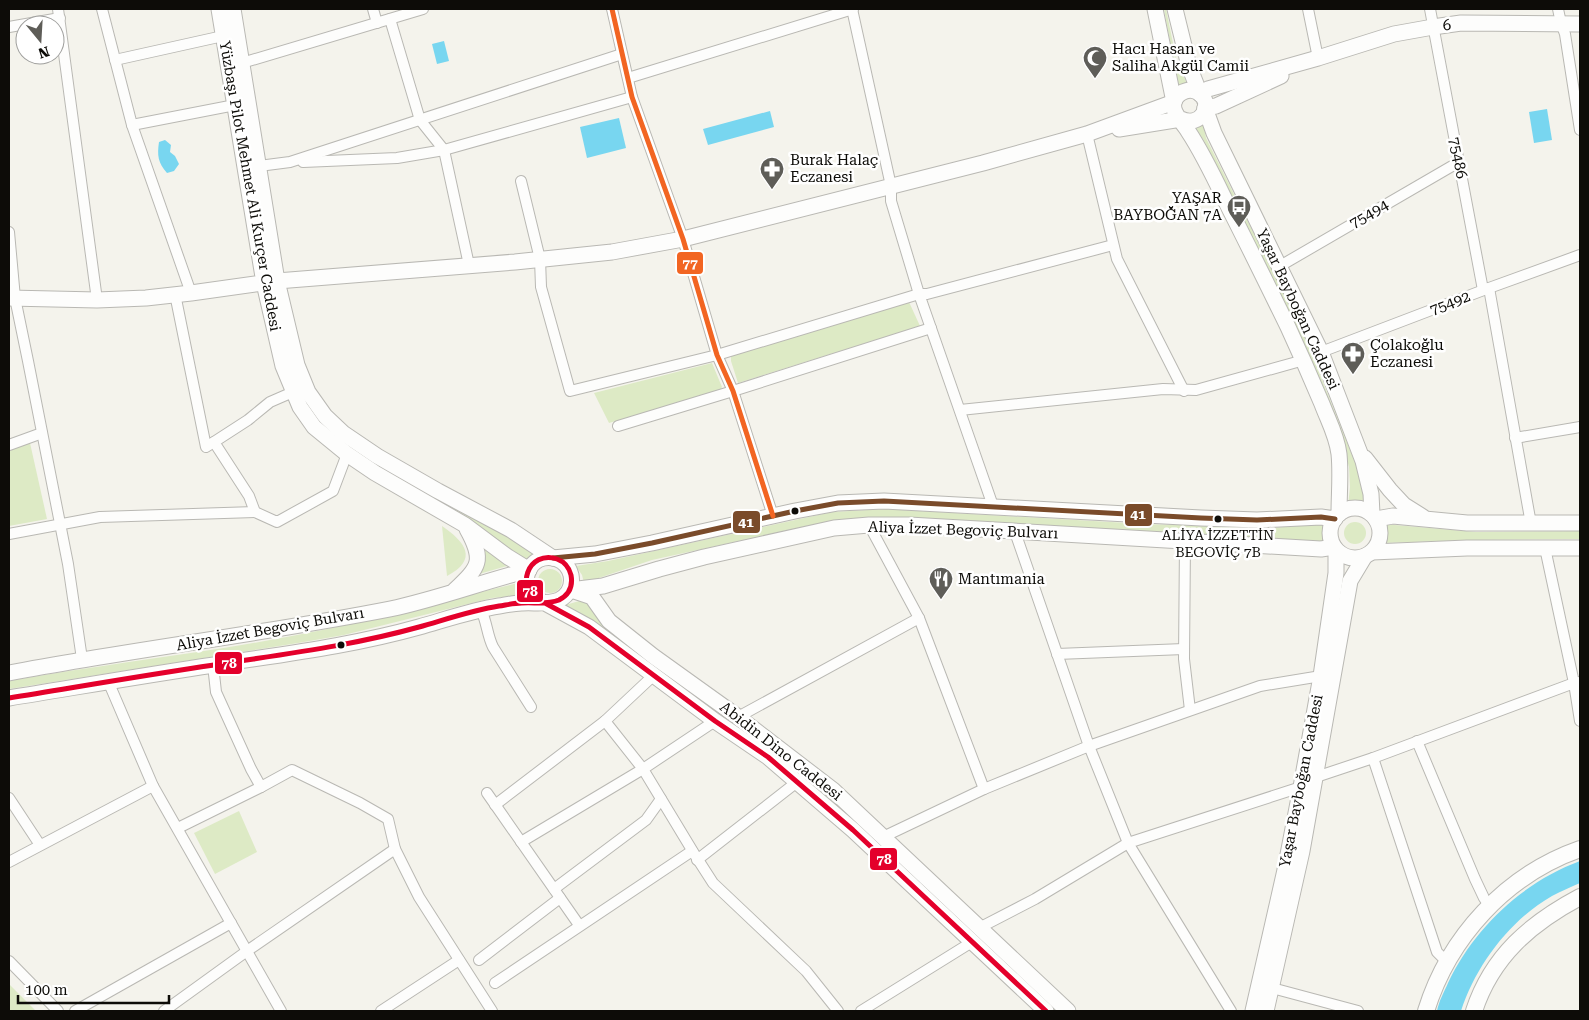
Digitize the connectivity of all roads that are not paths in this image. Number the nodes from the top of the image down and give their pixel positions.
1 (102, 9) edge
2 (219, 9) edge
3 (233, 9) edge
4 (373, 9) edge
5 (423, 9) edge
6 (612, 9) edge
7 (852, 9) edge
8 (1156, 9) edge
9 (1175, 9) edge
10 (1308, 9) edge
11 (1430, 9) edge
12 (59, 13) edge
13 (1560, 16) edge
14 (390, 19) junction
15 (377, 23) junction
16 (1580, 24) edge
17 (9, 27) edge
18 (1433, 27) junction
19 (224, 36) junction
20 (622, 54) junction
21 (1318, 58) junction
22 (115, 60) junction
23 (242, 64) junction
24 (628, 78) junction
25 (1200, 94) junction
26 (632, 97) junction
27 (1174, 102) junction
28 (235, 105) junction
29 (1205, 108) junction
30 (1181, 119) junction
31 (420, 120) junction
32 (132, 125) junction
33 (1580, 130) edge
34 (1087, 134) junction
35 (444, 150) junction
36 (290, 162) junction
37 (1459, 162) junction
38 (259, 166) junction
39 (521, 181) dead end
40 (891, 186) junction
41 (9, 232) edge
42 (684, 239) junction
43 (1114, 245) junction
44 (1580, 255) edge
45 (540, 259) junction
46 (469, 265) junction
47 (1280, 266) junction
48 (271, 282) junction
49 (1486, 289) junction
50 (191, 293) junction
51 (175, 294) junction
52 (919, 294) junction
53 (11, 299) edge
54 (97, 300) junction
55 (931, 328) junction
56 (1320, 352) junction
57 (717, 355) junction
58 (1304, 360) junction
59 (1184, 391) junction
60 (293, 392) junction
61 (733, 392) junction
62 (960, 410) junction
63 (618, 426) dead end
64 (1580, 426) edge
65 (42, 433) junction
66 (1515, 438) junction
67 (214, 442) junction
68 (9, 445) edge
69 (1359, 450) junction
70 (347, 454) junction
71 (993, 506) junction
72 (255, 512) junction
73 (773, 516) junction
74 (1337, 516) junction
75 (1374, 517) junction
76 (1427, 520) junction
77 (60, 524) junction
78 (1531, 524) junction
79 (1580, 524) edge
80 (465, 525) junction
81 (869, 525) junction
82 (1015, 532) junction
83 (9, 534) edge
84 (1185, 541) junction
85 (1335, 548) junction
86 (1545, 548) junction
87 (1580, 548) edge
88 (1369, 554) junction
89 (553, 558) junction
90 (529, 570) junction
91 (570, 590) junction
92 (454, 591) junction
93 (545, 603) junction
94 (481, 610) junction
95 (919, 618) junction
96 (1184, 649) junction
97 (1057, 654) junction
98 (82, 659) junction
99 (214, 665) junction
100 (9, 673) edge
101 (654, 675) junction
102 (1321, 676) junction
103 (108, 681) junction
104 (1577, 682) edge
105 (9, 698) edge
106 (531, 708) dead end
107 (1190, 710) junction
108 (738, 717) junction
109 (716, 721) junction
110 (1580, 721) edge
111 (605, 722) junction
112 (1417, 740) junction
113 (1089, 746) junction
114 (1373, 758) junction
115 (643, 769) junction
116 (1316, 777) junction
117 (797, 782) junction
118 (153, 786) junction
119 (260, 786) junction
120 (1301, 787) junction
121 (984, 789) junction
122 (487, 793) dead end
123 (9, 798) edge
124 (661, 799) junction
125 (495, 805) junction
126 (178, 828) junction
127 (883, 838) junction
128 (521, 842) junction
129 (1128, 844) junction
130 (40, 845) junction
131 (395, 849) junction
132 (1580, 849) edge
133 (692, 850) junction
134 (698, 860) junction
135 (9, 862) edge
136 (557, 893) junction
137 (1580, 897) edge
138 (1490, 907) junction
139 (231, 923) junction
140 (579, 925) junction
141 (979, 928) junction
142 (972, 942) junction
143 (247, 950) junction
144 (459, 960) junction
145 (479, 960) dead end
146 (9, 961) edge
147 (1447, 962) junction
148 (495, 983) dead end
149 (1272, 988) junction
150 (1043, 1010) edge
151 (58, 1011) edge
152 (75, 1011) edge
153 (164, 1011) edge
154 (281, 1011) edge
155 (381, 1011) edge
156 (492, 1011) edge
157 (838, 1011) edge
158 (861, 1011) edge
159 (1068, 1011) edge
160 (1231, 1011) edge
161 (1253, 1011) edge
162 (1266, 1011) edge
163 (1358, 1011) edge
164 (1426, 1011) edge
165 (1474, 1011) edge

1 - 22 street
2 - 19 main road, Yüzbaşı Pilot Mehmet Ali Kurçer Caddesi
3 - 23 main road, Yüzbaşı Pilot Mehmet Ali Kurçer Caddesi
4 - 15 street
5 - 14 street
6 - 20 street
7 - 24 street
7 - 40 street
8 - 27 main road
9 - 25 main road
10 - 21 street
11 - 18 street, 75486
12 - 17 street
12 - 54 street
13 - 16 main road, 6
13 - 18 main road, 6
13 - 33 street
14 - 15 street
14 - 31 street
15 - 23 street
18 - 21 main road, 6
18 - 37 street, 75486
19 - 22 street
19 - 28 main road, Yüzbaşı Pilot Mehmet Ali Kurçer Caddesi
20 - 24 street
20 - 31 street
21 - 25 main road
21 - 29 main road
22 - 32 street
23 - 38 main road, Yüzbaşı Pilot Mehmet Ali Kurçer Caddesi
24 - 26 street
25 - 27 main road
25 - 29 main road
26 - 35 street
26 - 42 street
27 - 30 main road
27 - 34 main road
28 - 32 street
28 - 48 main road, Yüzbaşı Pilot Mehmet Ali Kurçer Caddesi
29 - 30 main road
29 - 47 main road, Yaşar Bayboğan Caddesi
30 - 34 main road
30 - 58 main road, Yaşar Bayboğan Caddesi
31 - 35 street
31 - 36 street
32 - 50 street
34 - 40 main road
34 - 43 street
35 - 36 street
35 - 46 street
36 - 38 street
37 - 47 street, 75494
37 - 49 street, 75486
38 - 48 main road, Yüzbaşı Pilot Mehmet Ali Kurçer Caddesi
39 - 45 street
40 - 42 main road
40 - 52 street
41 - 53 street
42 - 45 main road
42 - 57 street
43 - 52 street
43 - 59 street
44 - 49 street, 75492
45 - 46 main road
45 - 57 street
46 - 48 main road
47 - 56 main road, Yaşar Bayboğan Caddesi
48 - 50 main road
48 - 60 main road, Yüzbaşı Pilot Mehmet Ali Kurçer Caddesi
48 - 89 main road, Yüzbaşı Pilot Mehmet Ali Kurçer Caddesi
49 - 56 street, 75492
49 - 66 street, 75486
50 - 51 main road
51 - 54 main road
51 - 67 street
52 - 55 street
52 - 57 street
53 - 54 main road
53 - 65 street
55 - 61 street
55 - 62 street
56 - 69 main road, Yaşar Bayboğan Caddesi
57 - 61 street
58 - 59 street
58 - 74 main road, Yaşar Bayboğan Caddesi
59 - 62 street
60 - 67 street
60 - 70 main road, Yüzbaşı Pilot Mehmet Ali Kurçer Caddesi
61 - 63 street
61 - 73 street
62 - 71 street
64 - 66 street
65 - 68 street
65 - 77 street
66 - 78 street, 75486
67 - 72 street
69 - 75 main road, Yaşar Bayboğan Caddesi
69 - 76 main road
70 - 72 street
70 - 80 main road, Yüzbaşı Pilot Mehmet Ali Kurçer Caddesi
71 - 73 main road, Aliya İzzet Begoviç Bulvarı
71 - 74 main road, Aliya İzzet Begoviç Bulvarı
72 - 77 street
73 - 89 main road, Aliya İzzet Begoviç Bulvarı
74 - 75 main road
74 - 85 main road
75 - 76 main road
75 - 88 main road
76 - 78 main road
77 - 83 street
77 - 98 street
78 - 79 main road
80 - 90 main road, Yüzbaşı Pilot Mehmet Ali Kurçer Caddesi
80 - 92 main road
81 - 82 main road, Aliya İzzet Begoviç Bulvarı
81 - 91 main road, Aliya İzzet Begoviç Bulvarı
81 - 95 street
82 - 84 main road, Aliya İzzet Begoviç Bulvarı
82 - 97 street
84 - 85 main road, Aliya İzzet Begoviç Bulvarı
84 - 96 street
85 - 88 main road
85 - 102 main road, Yaşar Bayboğan Caddesi
86 - 87 main road
86 - 88 main road
86 - 104 street
88 - 116 main road, Yaşar Bayboğan Caddesi
89 - 90 main road
89 - 91 main road
90 - 92 main road, Aliya İzzet Begoviç Bulvarı
90 - 93 main road
91 - 93 main road
91 - 108 main road, Abidin Dino Caddesi
92 - 98 main road, Aliya İzzet Begoviç Bulvarı
93 - 94 main road, Aliya İzzet Begoviç Bulvarı
93 - 101 main road, Abidin Dino Caddesi
94 - 99 main road, Aliya İzzet Begoviç Bulvarı
94 - 106 street
95 - 108 street
95 - 121 street
96 - 97 street
96 - 107 street
97 - 113 street
98 - 100 main road, Aliya İzzet Begoviç Bulvarı
99 - 103 main road, Aliya İzzet Begoviç Bulvarı
99 - 119 street
101 - 109 main road, Abidin Dino Caddesi
101 - 111 street
102 - 107 street
102 - 120 main road, Yaşar Bayboğan Caddesi
103 - 105 main road, Aliya İzzet Begoviç Bulvarı
103 - 118 street
104 - 110 street
104 - 112 street
107 - 113 street
108 - 127 main road, Abidin Dino Caddesi
109 - 115 street
109 - 117 main road, Abidin Dino Caddesi
111 - 115 street
111 - 125 street
112 - 114 street
112 - 138 street
113 - 121 street
113 - 129 street
114 - 116 street
114 - 147 street
115 - 124 street
115 - 128 street
116 - 149 main road, Yaşar Bayboğan Caddesi
117 - 134 street
117 - 142 main road, Abidin Dino Caddesi
118 - 126 street
118 - 130 street
119 - 126 street
119 - 131 street
120 - 129 street
120 - 161 main road, Yaşar Bayboğan Caddesi
121 - 127 street
122 - 125 street
123 - 130 street
124 - 133 street
124 - 136 street
125 - 128 street
126 - 139 street
127 - 141 main road, Abidin Dino Caddesi
128 - 136 street
129 - 141 street
129 - 160 street
130 - 135 street
131 - 143 street
131 - 144 street
132 - 138 main road
133 - 134 street
133 - 140 street
134 - 157 street
136 - 140 street
136 - 145 street
137 - 165 main road
138 - 147 main road
139 - 143 street
139 - 152 street
140 - 148 street
141 - 159 main road, Abidin Dino Caddesi
142 - 150 main road, Abidin Dino Caddesi
142 - 158 street
143 - 153 street
143 - 154 street
144 - 155 street
144 - 156 street
146 - 151 street
147 - 164 main road
149 - 162 main road, Yaşar Bayboğan Caddesi
149 - 163 street

